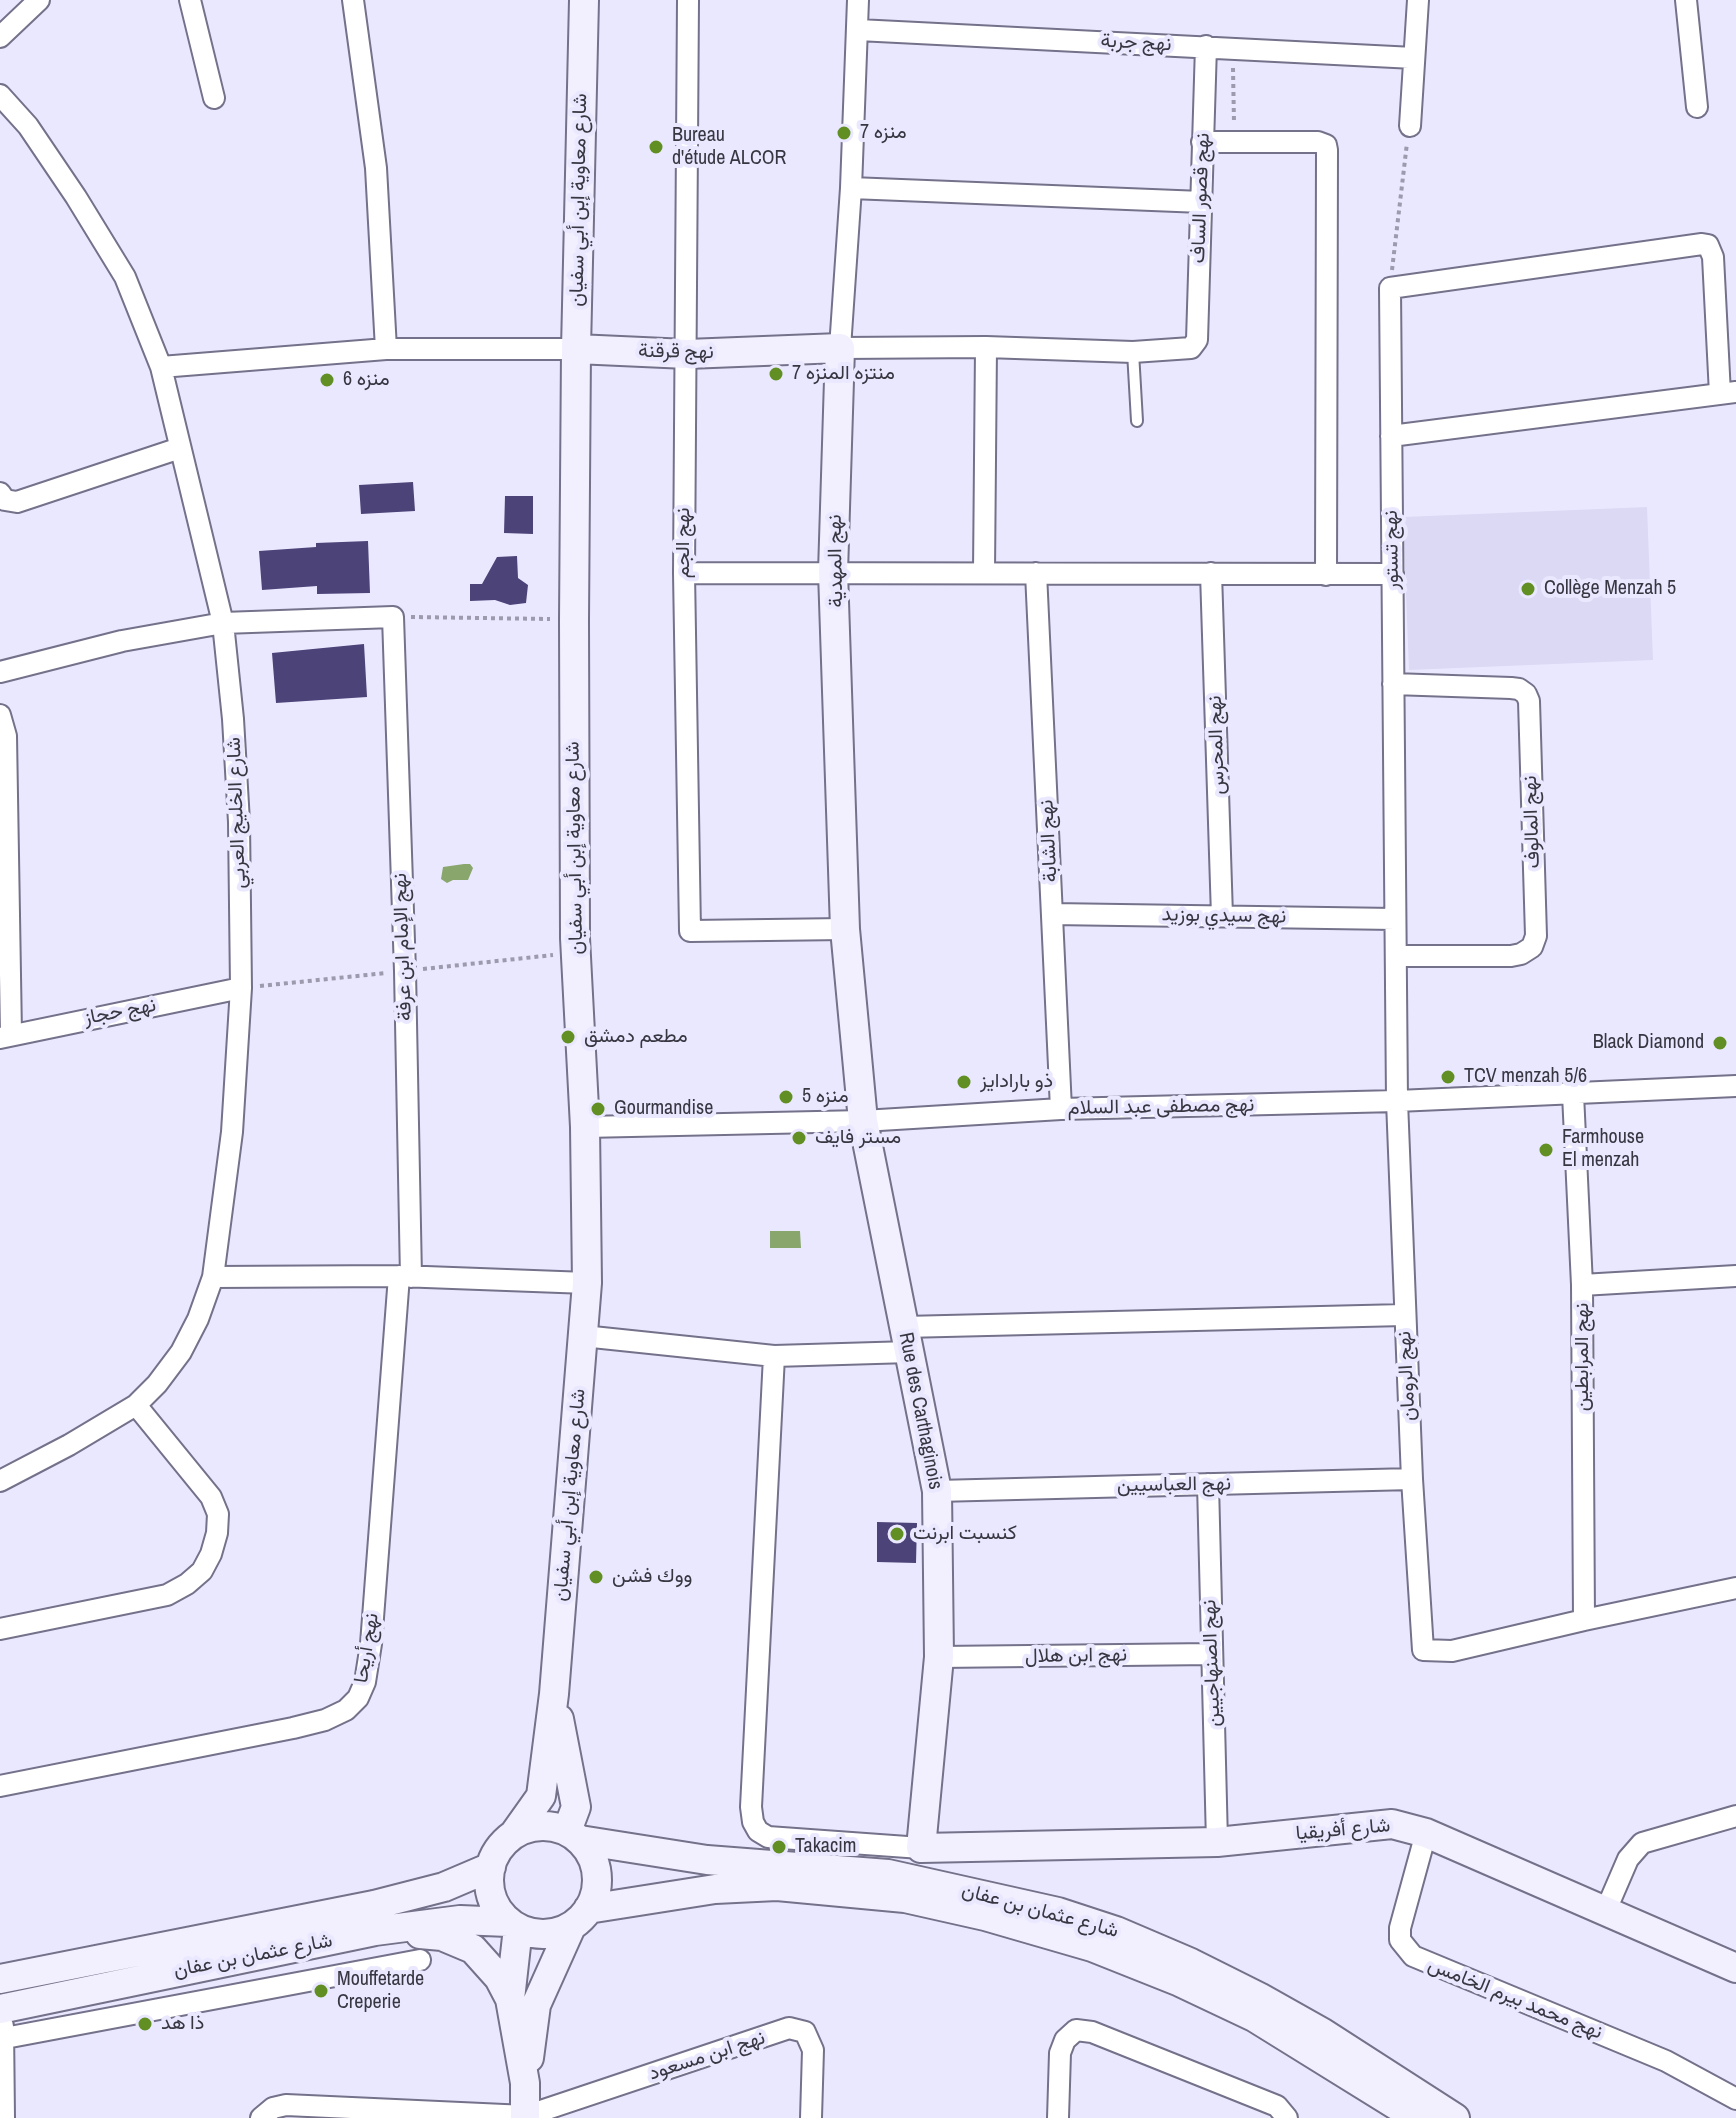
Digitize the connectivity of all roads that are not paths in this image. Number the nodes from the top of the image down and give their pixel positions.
1 (39, 0) edge
2 (190, 0) edge
3 (353, 0) edge
4 (584, 0) edge
5 (688, 0) edge
6 (858, 0) edge
7 (1418, 0) edge
8 (1686, 0) edge
9 (858, 30) junction
10 (0, 37) edge
11 (1206, 46) junction
12 (1414, 58) junction
13 (0, 95) edge
14 (214, 98) dead end
15 (1697, 107) dead end
16 (1410, 126) road end
17 (1202, 142) junction
18 (851, 188) junction
19 (1202, 202) junction
20 (986, 347) junction
21 (840, 348) junction
22 (1191, 348) joint
23 (386, 349) junction
24 (576, 349) junction
25 (1133, 352) junction
26 (687, 354) junction
27 (161, 367) junction
28 (1728, 393) edge
29 (1137, 421) dead end
30 (1391, 436) junction
31 (180, 448) junction
32 (0, 493) edge
33 (833, 572) junction
34 (984, 572) junction
35 (684, 573) junction
36 (1036, 573) junction
37 (1211, 573) junction
38 (1393, 574) junction
39 (1326, 575) junction
40 (223, 623) junction
41 (0, 672) edge
42 (1393, 684) junction
43 (0, 715) edge
44 (1052, 914) junction
45 (1222, 916) junction
46 (1395, 919) junction
47 (5, 922) edge
48 (845, 929) junction
49 (1396, 956) junction
50 (241, 988) junction
51 (5, 1036) edge
52 (1736, 1086) edge
53 (1573, 1094) junction
54 (1397, 1101) junction
55 (1061, 1109) junction
56 (863, 1121) junction
57 (585, 1127) junction
58 (405, 1276) junction
59 (1736, 1276) edge
60 (213, 1277) junction
61 (587, 1283) junction
62 (1582, 1285) junction
63 (1404, 1315) junction
64 (583, 1336) junction
65 (907, 1339) junction
66 (774, 1356) junction
67 (136, 1405) junction
68 (1412, 1479) junction
69 (0, 1481) edge
70 (1208, 1484) junction
71 (937, 1491) junction
72 (1736, 1588) edge
73 (1584, 1620) junction
74 (0, 1629) edge
75 (1212, 1654) junction
76 (939, 1657) junction
77 (554, 1694) junction
78 (0, 1786) edge
79 (1736, 1816) edge
80 (1426, 1833) junction
81 (514, 1834) junction
82 (573, 1836) junction
83 (1217, 1842) junction
84 (921, 1848) junction
85 (491, 1867) junction
86 (1606, 1910) junction
87 (580, 1918) junction
88 (513, 1925) junction
89 (375, 1931) junction
90 (420, 1960) dead end
91 (1736, 1968) edge
92 (0, 1979) edge
93 (510, 1999) junction
94 (0, 2009) edge
95 (2, 2039) edge
96 (525, 2083) junction
97 (1736, 2099) edge
98 (526, 2117) edge
99 (4, 2118) edge
100 (261, 2118) edge
101 (811, 2118) edge
102 (1058, 2118) edge
103 (1287, 2118) edge
104 (1417, 2118) edge
105 (1455, 2118) edge

1 - 10 street
2 - 14 street
3 - 23 street
4 - 24 main road, شارع معاوية إبن أبي سفيان
5 - 26 street, نهج الجم
6 - 9 street, نهج المهدية
7 - 12 street
8 - 15 street
9 - 11 street, نهج جربة
9 - 18 street, نهج المهدية
11 - 12 street, نهج جربة
11 - 17 street, نهج قصور الساف
12 - 16 street
13 - 27 street, شارع الخليج العربي
17 - 19 street, نهج قصور الساف
17 - 39 street
18 - 19 street
18 - 21 street, نهج المهدية
19 - 22 street, نهج قصور الساف
20 - 21 street, نهج قرقنة
20 - 25 street, نهج قرقنة
20 - 34 street
21 - 26 main road, نهج قرقنة
21 - 33 main road, نهج المهدية
22 - 25 street, نهج قرقنة
23 - 24 street, نهج قرقنة
23 - 27 street, نهج قرقنة
24 - 26 main road, نهج قرقنة
24 - 57 main road, شارع معاوية إبن أبي سفيان
25 - 29 lane
26 - 35 street, نهج الجم
27 - 31 street, شارع الخليج العربي
28 - 30 street
28 - 30 street, نهج تستور
30 - 38 street, نهج تستور
31 - 32 street
31 - 40 street, شارع الخليج العربي
33 - 34 street
33 - 35 street
33 - 48 main road, نهج المهدية
34 - 36 street
35 - 48 street, نهج الجم
36 - 37 street
36 - 44 street, نهج الشابة
37 - 39 street
37 - 45 street, نهج المحرس
38 - 39 street
38 - 42 street, نهج تستور
40 - 41 street
40 - 50 street, شارع الخليج العربي
40 - 58 street, نهج الإمام ابن عرفة
42 - 46 street, نهج تستور
42 - 49 street, نهج المالوف
43 - 47 street
44 - 45 street, نهج سيدي بوزيد
44 - 55 street, نهج الشابة
45 - 46 street, نهج سيدي بوزيد
46 - 49 street, نهج تستور
47 - 51 street
48 - 56 main road, نهج المهدية
49 - 54 street, نهج تستور
50 - 51 street, نهج حجاز
50 - 60 street, شارع الخليج العربي
52 - 53 street, نهج مصطفى عبد السلام
53 - 54 street, نهج مصطفى عبد السلام
53 - 62 street, نهج المرابطين
54 - 55 street, نهج مصطفى عبد السلام
54 - 63 street, نهج الرومان
55 - 56 street, نهج مصطفى عبد السلام
56 - 57 street, نهج مصطفى عبد السلام
56 - 65 main road, Rue des Carthaginois
57 - 61 main road, شارع معاوية إبن أبي سفيان
58 - 60 street
58 - 61 street
58 - 78 street, نهج أريحا
59 - 62 street
60 - 67 street, شارع الخليج العربي
61 - 64 main road, شارع معاوية إبن أبي سفيان
62 - 73 street, نهج المرابطين
63 - 65 street
63 - 68 street, نهج الرومان
64 - 66 street
64 - 77 main road, شارع معاوية إبن أبي سفيان
65 - 66 street
65 - 71 main road, Rue des Carthaginois
66 - 84 street
67 - 69 street, شارع الخليج العربي
67 - 74 street
68 - 70 street, نهج العباسيين
68 - 73 street, نهج الرومان
70 - 71 street, نهج العباسيين
70 - 75 street, نهج الصنهاجيين
71 - 76 main road, Rue des Carthaginois
72 - 73 street
75 - 76 street, نهج ابن هلال
75 - 83 street, نهج الصنهاجيين
76 - 84 main road, Rue des Carthaginois
77 - 81 main road, شارع معاوية إبن أبي سفيان
77 - 82 main road, شارع معاوية إبن أبي سفيان
79 - 86 street
80 - 83 main road, شارع أفريقيا
80 - 86 main road, شارع أفريقيا
80 - 97 street, نهج محمد بيرم الخامس
81 - 82 main road
81 - 85 main road, شارع معاوية إبن أبي سفيان
82 - 87 main road
82 - 105 main road, شارع عثمان بن عفان
83 - 84 main road, شارع أفريقيا
85 - 88 main road
85 - 92 main road, شارع عثمان بن عفان
86 - 91 main road, شارع أفريقيا
87 - 88 main road
87 - 96 main road
87 - 104 main road, شارع عثمان بن عفان
88 - 89 main road, شارع عثمان بن عفان
88 - 93 main road
89 - 93 main road
89 - 94 main road, شارع عثمان بن عفان
90 - 95 street
93 - 96 main road
94 - 95 street
95 - 99 street
96 - 98 main road
98 - 100 street
98 - 101 street, نهج ابن مسعود
102 - 103 street

